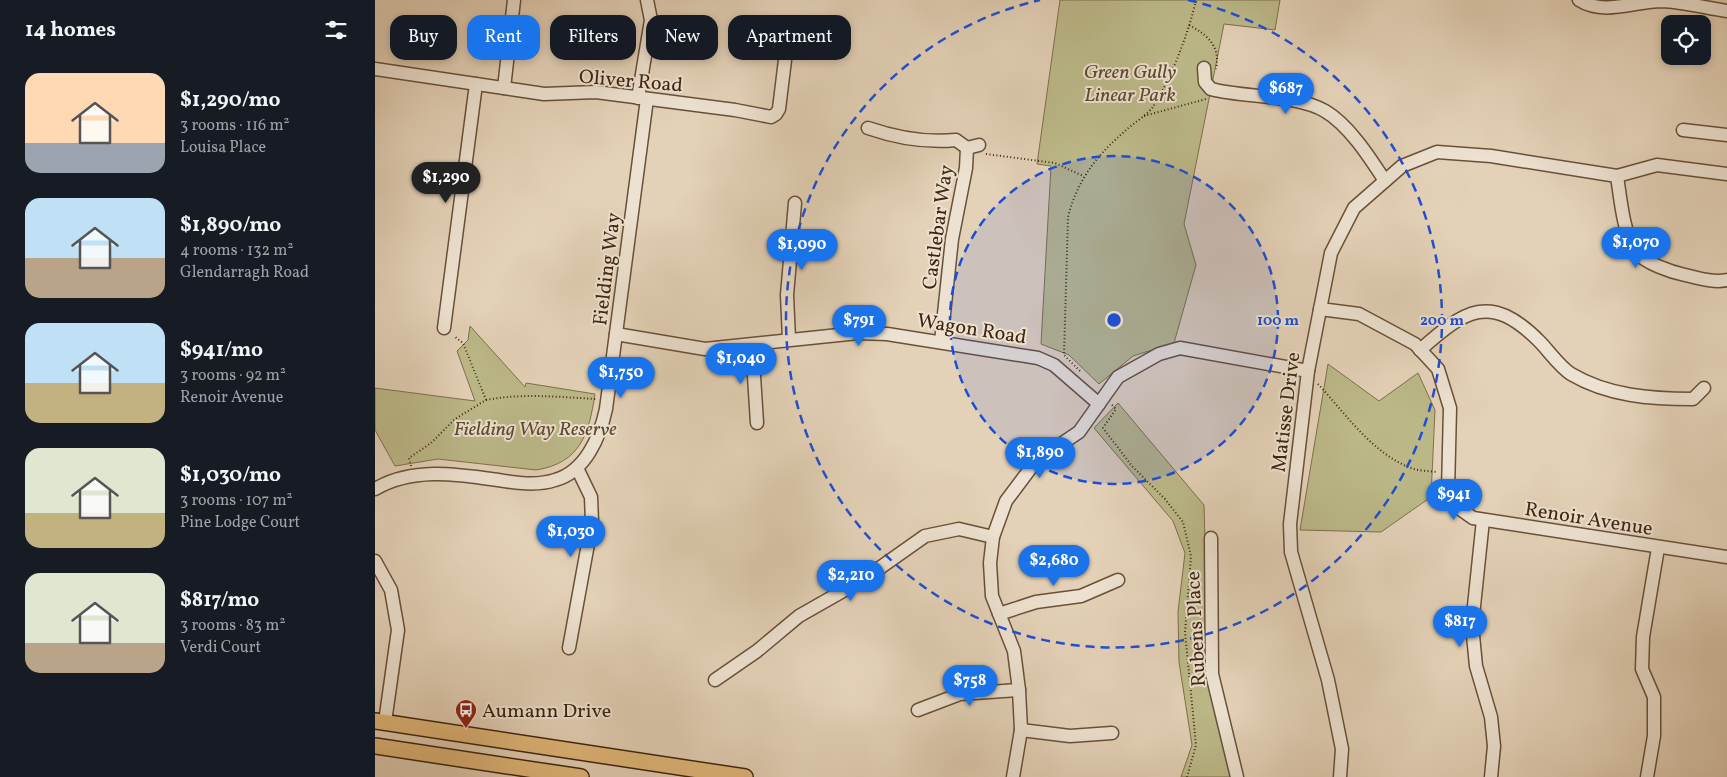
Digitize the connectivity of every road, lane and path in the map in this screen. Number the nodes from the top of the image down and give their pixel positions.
1 (514, 0) edge
2 (647, 0) edge
3 (1579, 0) edge
4 (1727, 12) edge
5 (1189, 26) dead end
6 (785, 60) dead end
7 (375, 68) edge
8 (1210, 70) joint
9 (476, 84) junction
10 (504, 88) junction
11 (1218, 91) junction
12 (643, 99) junction
13 (1141, 117) dead end
14 (868, 128) dead end
15 (1683, 130) dead end
16 (1727, 135) edge
17 (977, 149) junction
18 (1727, 174) edge
19 (1083, 176) dead end
20 (1617, 176) junction
21 (1385, 181) junction
22 (795, 203) dead end
23 (1727, 280) edge
24 (1321, 309) junction
25 (444, 328) joint
26 (616, 334) junction
27 (789, 339) junction
28 (941, 342) junction
29 (752, 345) junction
30 (1420, 350) junction
31 (1308, 371) junction
32 (1704, 388) dead end
33 (486, 400) junction
34 (607, 400) junction
35 (1099, 404) junction
36 (757, 423) dead end
37 (577, 468) junction
38 (1447, 474) junction
39 (413, 476) junction
40 (375, 489) edge
41 (1483, 520) junction
42 (993, 537) junction
43 (1211, 538) dead end
44 (1658, 548) junction
45 (1727, 557) edge
46 (375, 561) edge
47 (1118, 580) dead end
48 (999, 614) junction
49 (569, 648) dead end
50 (715, 680) dead end
51 (1019, 690) junction
52 (918, 710) dead end
53 (380, 721) edge
54 (1021, 730) junction
55 (1112, 733) dead end
56 (375, 746) edge
57 (581, 777) edge
58 (745, 777) edge
59 (1013, 777) edge
60 (1237, 777) edge
61 (1339, 777) edge
62 (1491, 777) edge
63 (1647, 777) edge

1 - 10 street
2 - 12 street, Fielding Way
3 - 4 street
5 - 8 path
6 - 12 street, Oliver Road
7 - 9 street, Oliver Road
8 - 11 street
9 - 10 street, Oliver Road
9 - 25 street
10 - 12 street, Oliver Road
11 - 13 path
11 - 21 street
12 - 26 street, Fielding Way
14 - 17 street, Castlebar Way
15 - 16 street
17 - 19 path
17 - 28 street, Castlebar Way
18 - 20 street, Matisse Drive
20 - 21 street, Matisse Drive
20 - 23 street
21 - 24 street, Matisse Drive
22 - 27 street
24 - 30 street, Renoir Avenue
24 - 31 street, Matisse Drive
25 - 33 path
26 - 29 street, Wagon Road
26 - 34 street, Fielding Way
27 - 28 street, Wagon Road
27 - 29 street, Wagon Road
28 - 35 street, Wagon Road
29 - 36 street
30 - 32 street
30 - 38 street, Renoir Avenue
31 - 35 street
31 - 38 path
31 - 61 street, Matisse Drive
33 - 34 path
33 - 39 path
34 - 37 street, Fielding Way
35 - 42 street
37 - 39 street, Fielding Way
37 - 49 street
38 - 41 street, Renoir Avenue
39 - 40 street, Fielding Way
41 - 44 street, Renoir Avenue
41 - 62 street
42 - 48 street
42 - 50 street
43 - 60 street, Rubens Place
44 - 45 street, Renoir Avenue
44 - 63 street
46 - 53 street
47 - 48 street
48 - 51 street
51 - 52 street
51 - 54 street
53 - 58 main road
54 - 55 street
54 - 59 street
56 - 57 main road

